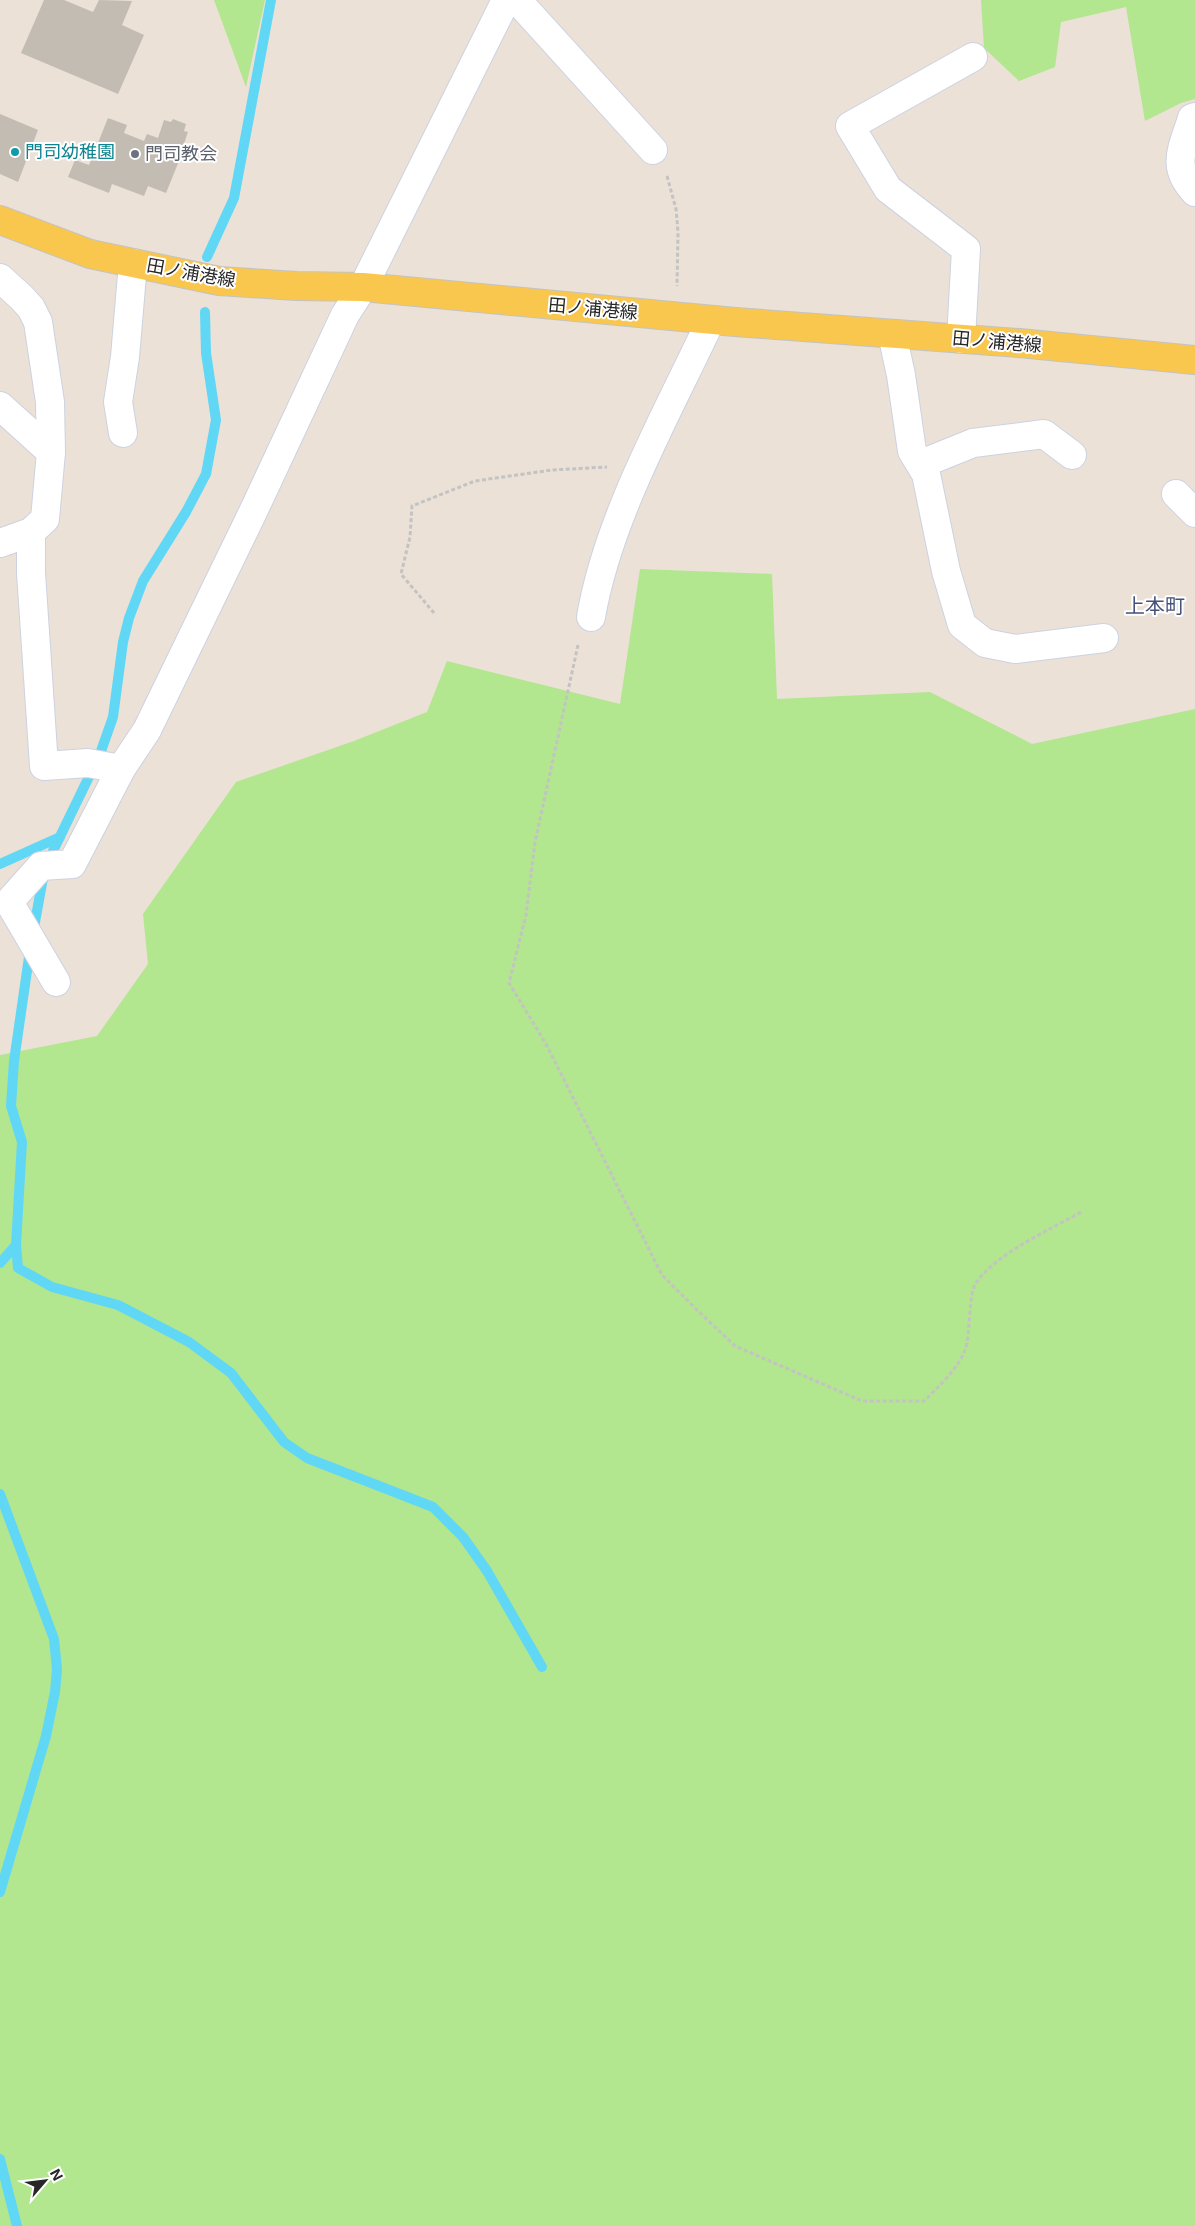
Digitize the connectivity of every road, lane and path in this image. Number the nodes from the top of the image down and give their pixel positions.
1 (506, 0) edge
2 (517, 0) edge
3 (973, 57) dead end
4 (1195, 116) edge
5 (652, 150) joint
6 (1195, 192) edge
7 (0, 220) edge
8 (133, 263) junction
9 (0, 278) edge
10 (363, 287) junction
11 (675, 317) junction
12 (711, 320) junction
13 (892, 334) junction
14 (961, 339) junction
15 (1195, 360) edge
16 (0, 406) edge
17 (123, 432) dead end
18 (51, 452) junction
19 (1072, 455) dead end
20 (921, 464) junction
21 (643, 466) junction
22 (31, 532) junction
23 (0, 543) edge
24 (434, 613) dead end
25 (591, 617) joint
26 (1104, 638) dead end
27 (104, 766) junction
28 (56, 982) dead end
29 (1083, 1211) dead end

1 - 10 street
2 - 5 street
3 - 14 street
4 - 6 street
5 - 11 path
7 - 8 main road, 田ノ浦港線
8 - 10 main road, 田ノ浦港線
8 - 17 street
9 - 18 street
10 - 11 main road, 田ノ浦港線
10 - 27 street
11 - 12 main road, 田ノ浦港線
12 - 13 main road, 田ノ浦港線
12 - 21 street
13 - 14 main road, 田ノ浦港線
13 - 20 street
14 - 15 main road, 田ノ浦港線
16 - 18 street
18 - 22 street
19 - 20 street
20 - 26 street
21 - 24 path
21 - 25 street
22 - 23 street
22 - 27 street
25 - 29 path
27 - 28 street

